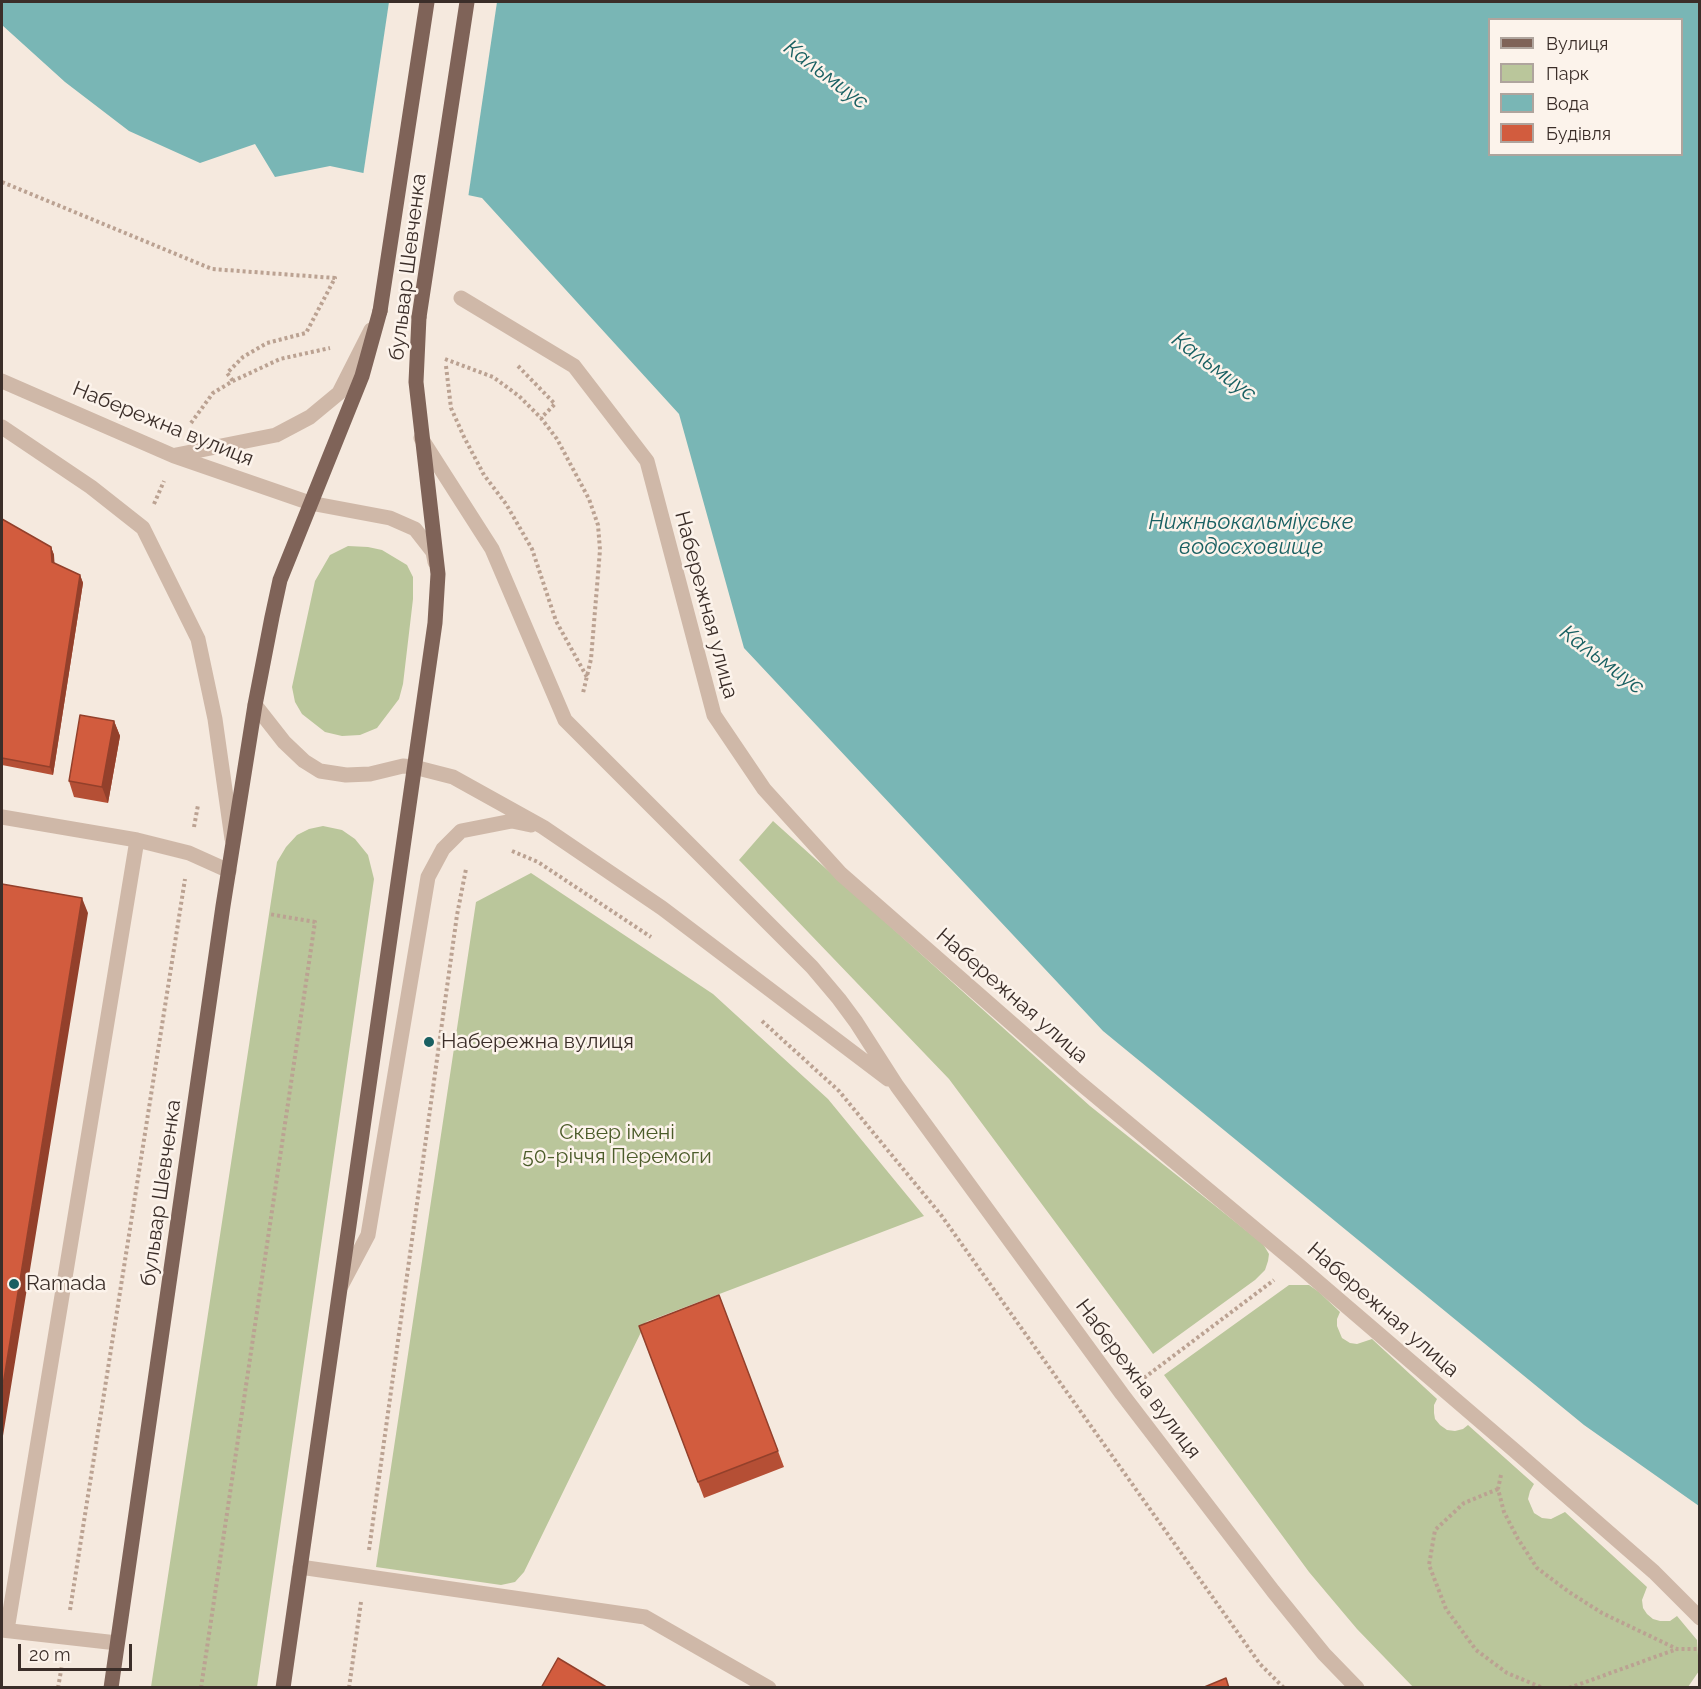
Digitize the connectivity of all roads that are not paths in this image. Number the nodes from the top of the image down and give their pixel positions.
1 (427, 2) edge
2 (467, 2) edge
3 (461, 298) dead end
4 (380, 311) junction
5 (2, 381) edge
6 (2, 427) edge
7 (421, 438) junction
8 (174, 456) junction
9 (310, 503) junction
10 (438, 574) junction
11 (255, 705) junction
12 (414, 767) junction
13 (2, 817) edge
14 (543, 827) junction
15 (136, 840) junction
16 (233, 846) junction
17 (229, 871) junction
18 (897, 1086) junction
19 (338, 1291) junction
20 (300, 1567) junction
21 (1700, 1618) edge
22 (4, 1630) edge
23 (117, 1643) junction
24 (111, 1688) edge
25 (283, 1688) edge
26 (769, 1688) edge
27 (1357, 1688) edge

1 - 4 main road, бульвар Шевченка, bridge
2 - 7 main road, бульвар Шевченка, bridge
3 - 21 street, Набережная улица
4 - 8 street
4 - 9 main road, бульвар Шевченка
5 - 8 street, Набережна вулиця
6 - 16 street
7 - 10 main road, бульвар Шевченка
7 - 18 street, Набережна вулиця
8 - 9 street, Набережна вулиця
9 - 10 street, бульвар Шевченка
9 - 11 main road, бульвар Шевченка
10 - 12 main road, бульвар Шевченка
11 - 12 street
11 - 16 main road, бульвар Шевченка
12 - 14 street, Набережна вулиця
12 - 19 main road, бульвар Шевченка
13 - 15 street
14 - 18 street, Набережна вулиця
14 - 19 street
15 - 17 street
15 - 22 street
16 - 17 main road, бульвар Шевченка
17 - 23 main road, бульвар Шевченка
18 - 27 street, Набережна вулиця
19 - 20 main road, бульвар Шевченка
20 - 25 main road, бульвар Шевченка
20 - 26 street
22 - 23 street
23 - 24 main road, бульвар Шевченка

